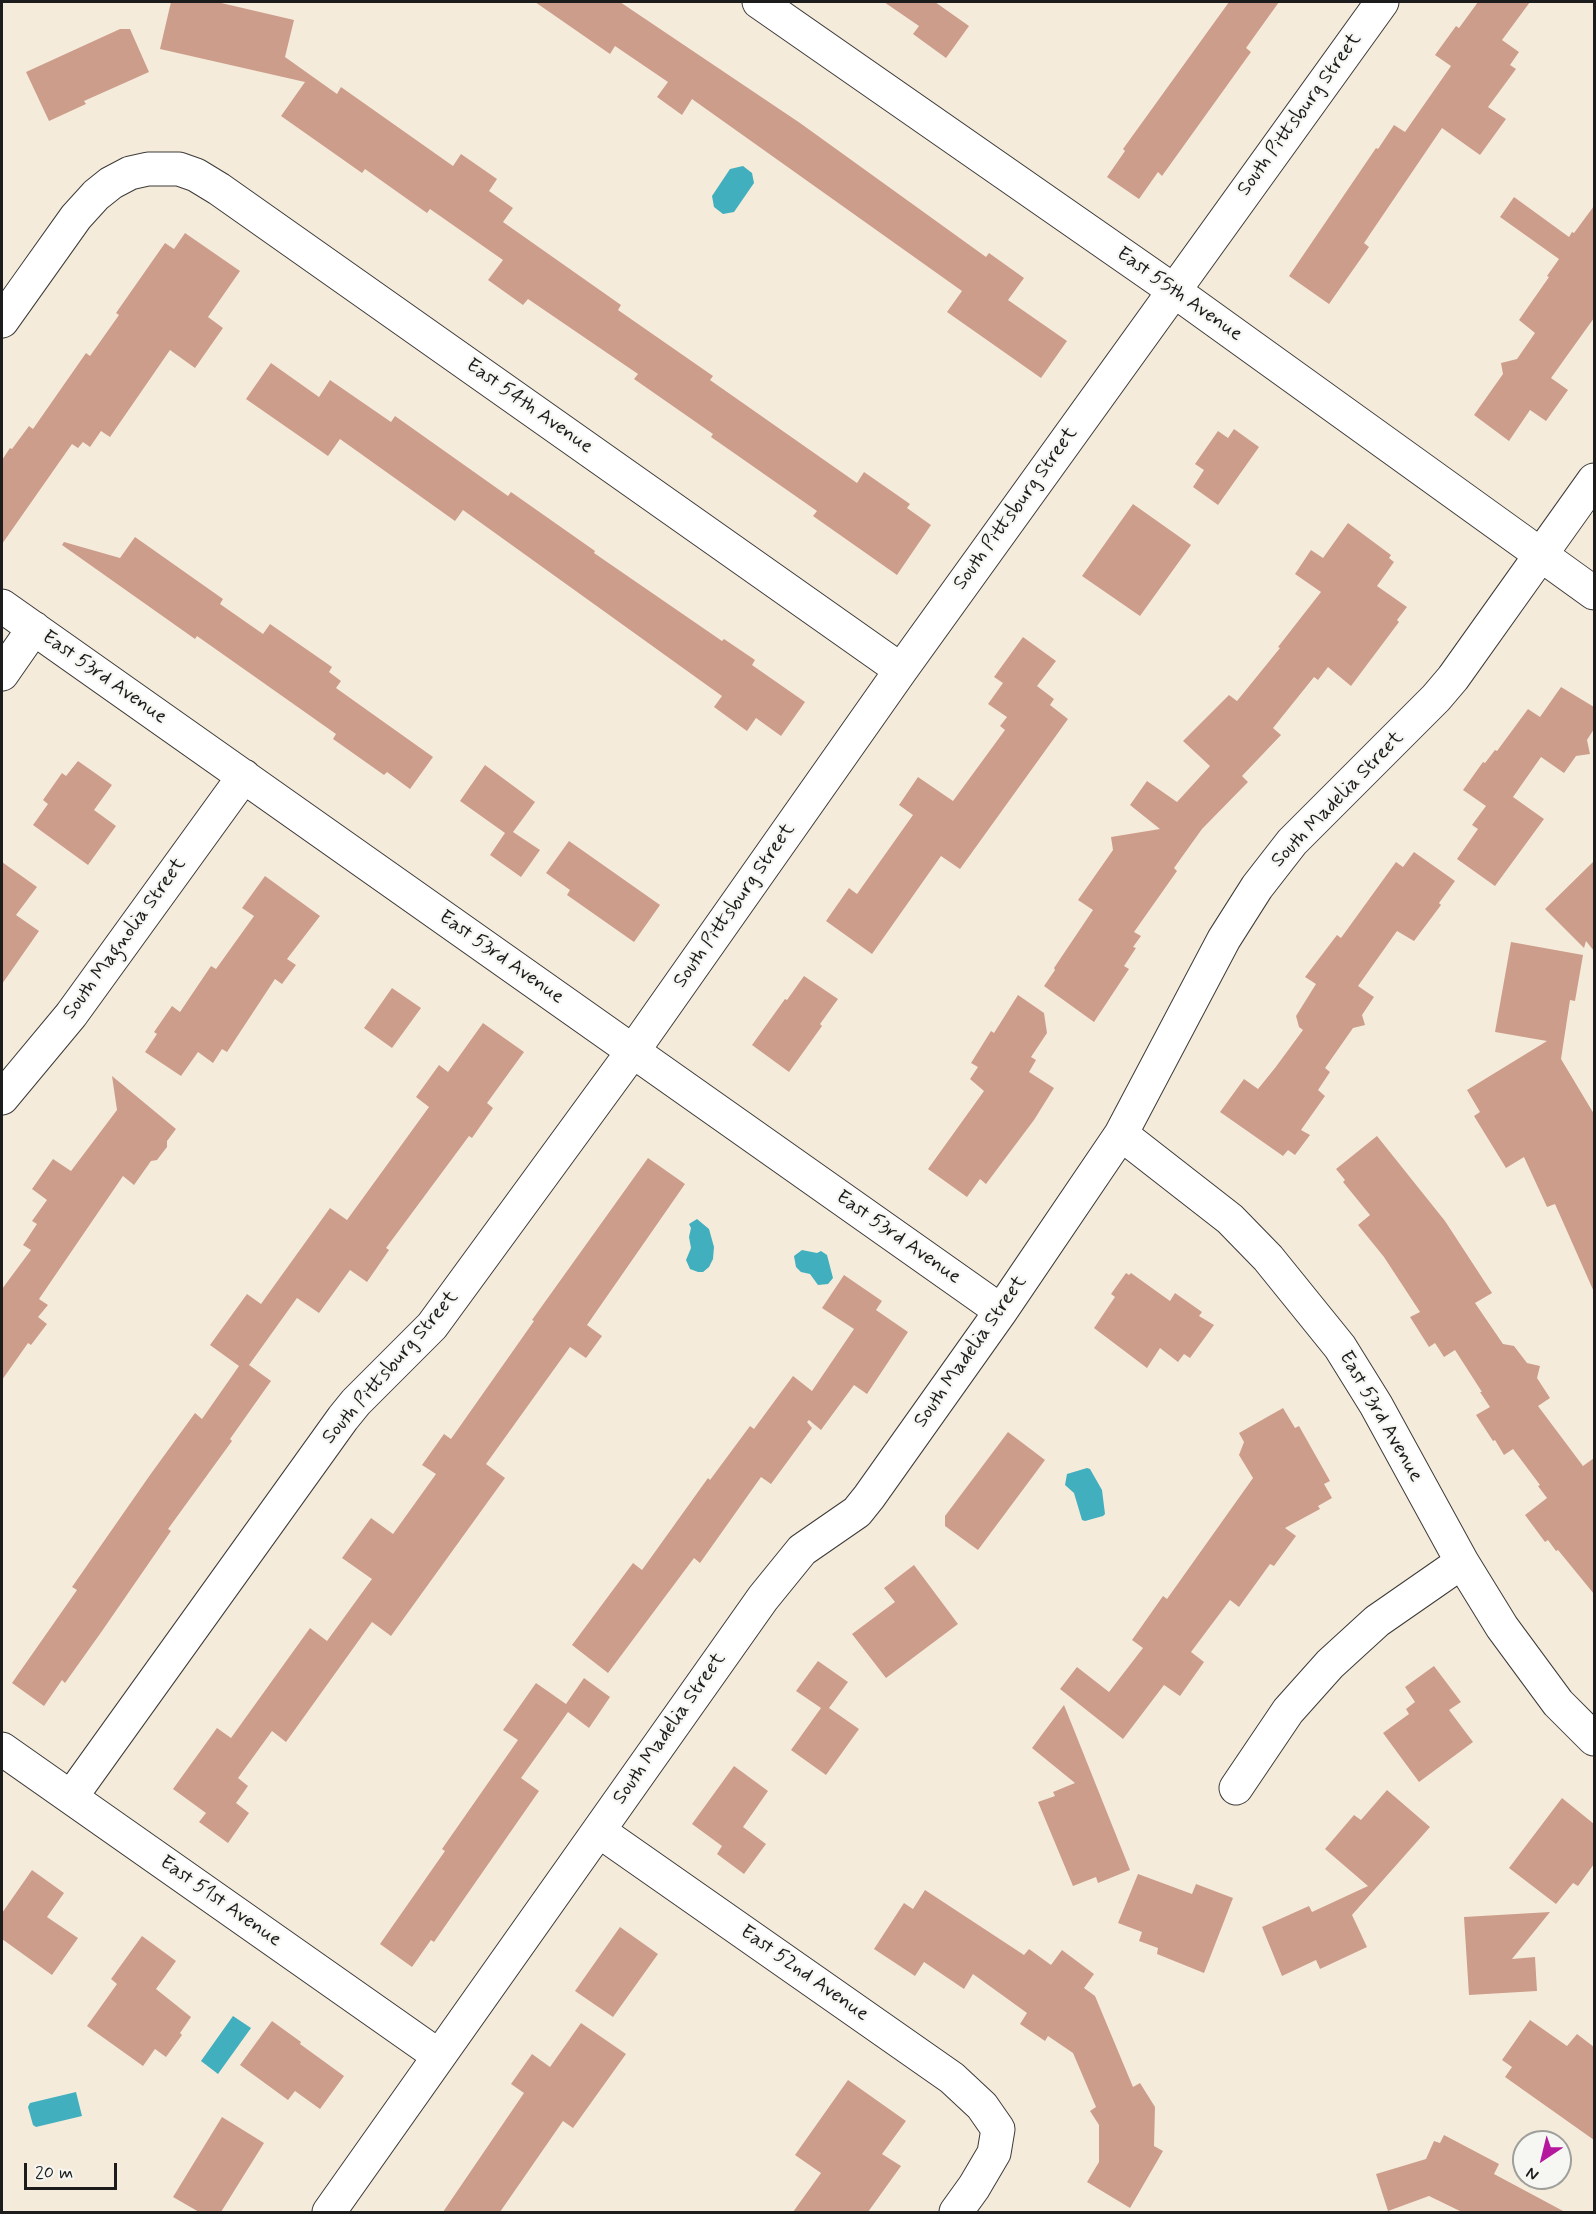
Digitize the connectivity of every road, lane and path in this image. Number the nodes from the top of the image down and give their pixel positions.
1 (1382, 2) edge
2 (780, 7) edge
3 (1173, 290) junction
4 (2, 321) edge
5 (1594, 480) edge
6 (1541, 554) junction
7 (1594, 593) edge
8 (13, 621) edge
9 (901, 670) junction
10 (2, 674) edge
11 (244, 776) junction
12 (633, 1051) junction
13 (2, 1098) edge
14 (1121, 1134) junction
15 (1001, 1311) junction
16 (1462, 1562) junction
17 (1594, 1740) edge
18 (2, 1749) edge
19 (1236, 1788) dead end
20 (72, 1797) junction
21 (598, 1831) junction
22 (439, 2056) junction
23 (329, 2212) edge
24 (956, 2212) edge

1 - 3 street, South Pittsburg Street
2 - 3 street, East 55th Avenue
3 - 6 street, East 55th Avenue
3 - 9 street, South Pittsburg Street
4 - 9 street, East 54th Avenue
5 - 6 street, South Madelia Street
6 - 7 street, East 55th Avenue
6 - 14 street, South Madelia Street
8 - 10 street
8 - 11 street, East 53rd Avenue
9 - 12 street, South Pittsburg Street
11 - 12 street, East 53rd Avenue
11 - 13 street, South Magnolia Street
12 - 15 street, East 53rd Avenue
12 - 20 street, South Pittsburg Street
14 - 15 street, South Madelia Street
14 - 16 street, East 53rd Avenue
15 - 21 street, South Madelia Street
16 - 17 street, East 53rd Avenue
16 - 19 street
18 - 20 street, East 51st Avenue
20 - 22 street, East 51st Avenue
21 - 22 street, South Madelia Street
21 - 24 street, East 52nd Avenue
22 - 23 street, South Madelia Street

